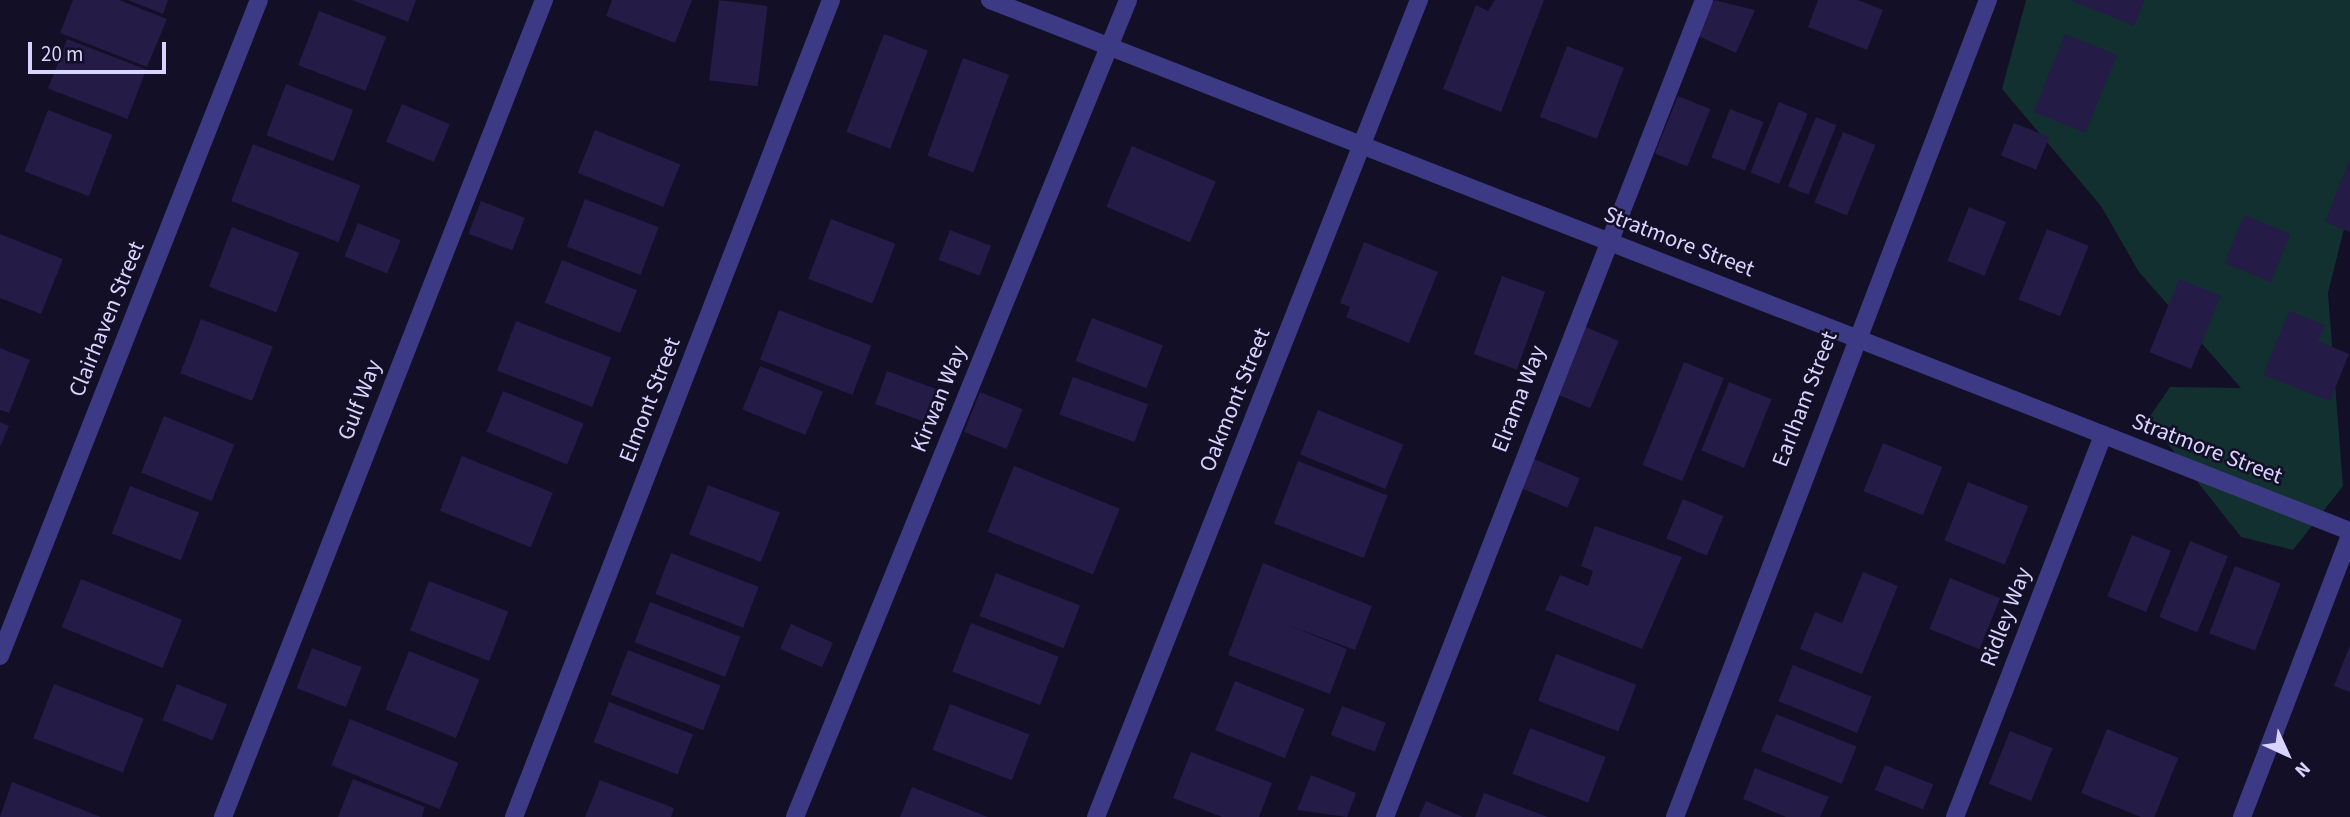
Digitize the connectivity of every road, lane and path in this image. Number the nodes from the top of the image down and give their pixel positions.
1 (259, 0) edge
2 (544, 0) edge
3 (831, 0) edge
4 (990, 0) edge
5 (1128, 0) edge
6 (1419, 0) edge
7 (1704, 0) edge
8 (1988, 0) edge
9 (1108, 48) junction
10 (1361, 146) junction
11 (1606, 241) junction
12 (1854, 336) junction
13 (2103, 435) junction
14 (2350, 531) edge
15 (2350, 536) edge
16 (0, 656) edge
17 (223, 817) edge
18 (514, 817) edge
19 (795, 817) edge
20 (1096, 817) edge
21 (1385, 817) edge
22 (1675, 817) edge
23 (1955, 817) edge
24 (2242, 817) edge

1 - 16 street, Clairhaven Street
2 - 17 street, Gulf Way
3 - 18 street, Elmont Street
4 - 9 street, Stratmore Street
5 - 9 street, Kirwan Way
6 - 10 street, Oakmont Street
7 - 11 street, Elrama Way
8 - 12 street, Earlham Street
9 - 10 street, Stratmore Street
9 - 19 street, Kirwan Way
10 - 11 street, Stratmore Street
10 - 20 street, Oakmont Street
11 - 12 street, Stratmore Street
11 - 21 street, Elrama Way
12 - 13 street, Stratmore Street
12 - 22 street, Earlham Street
13 - 14 street, Stratmore Street
13 - 23 street, Ridley Way
15 - 24 street

